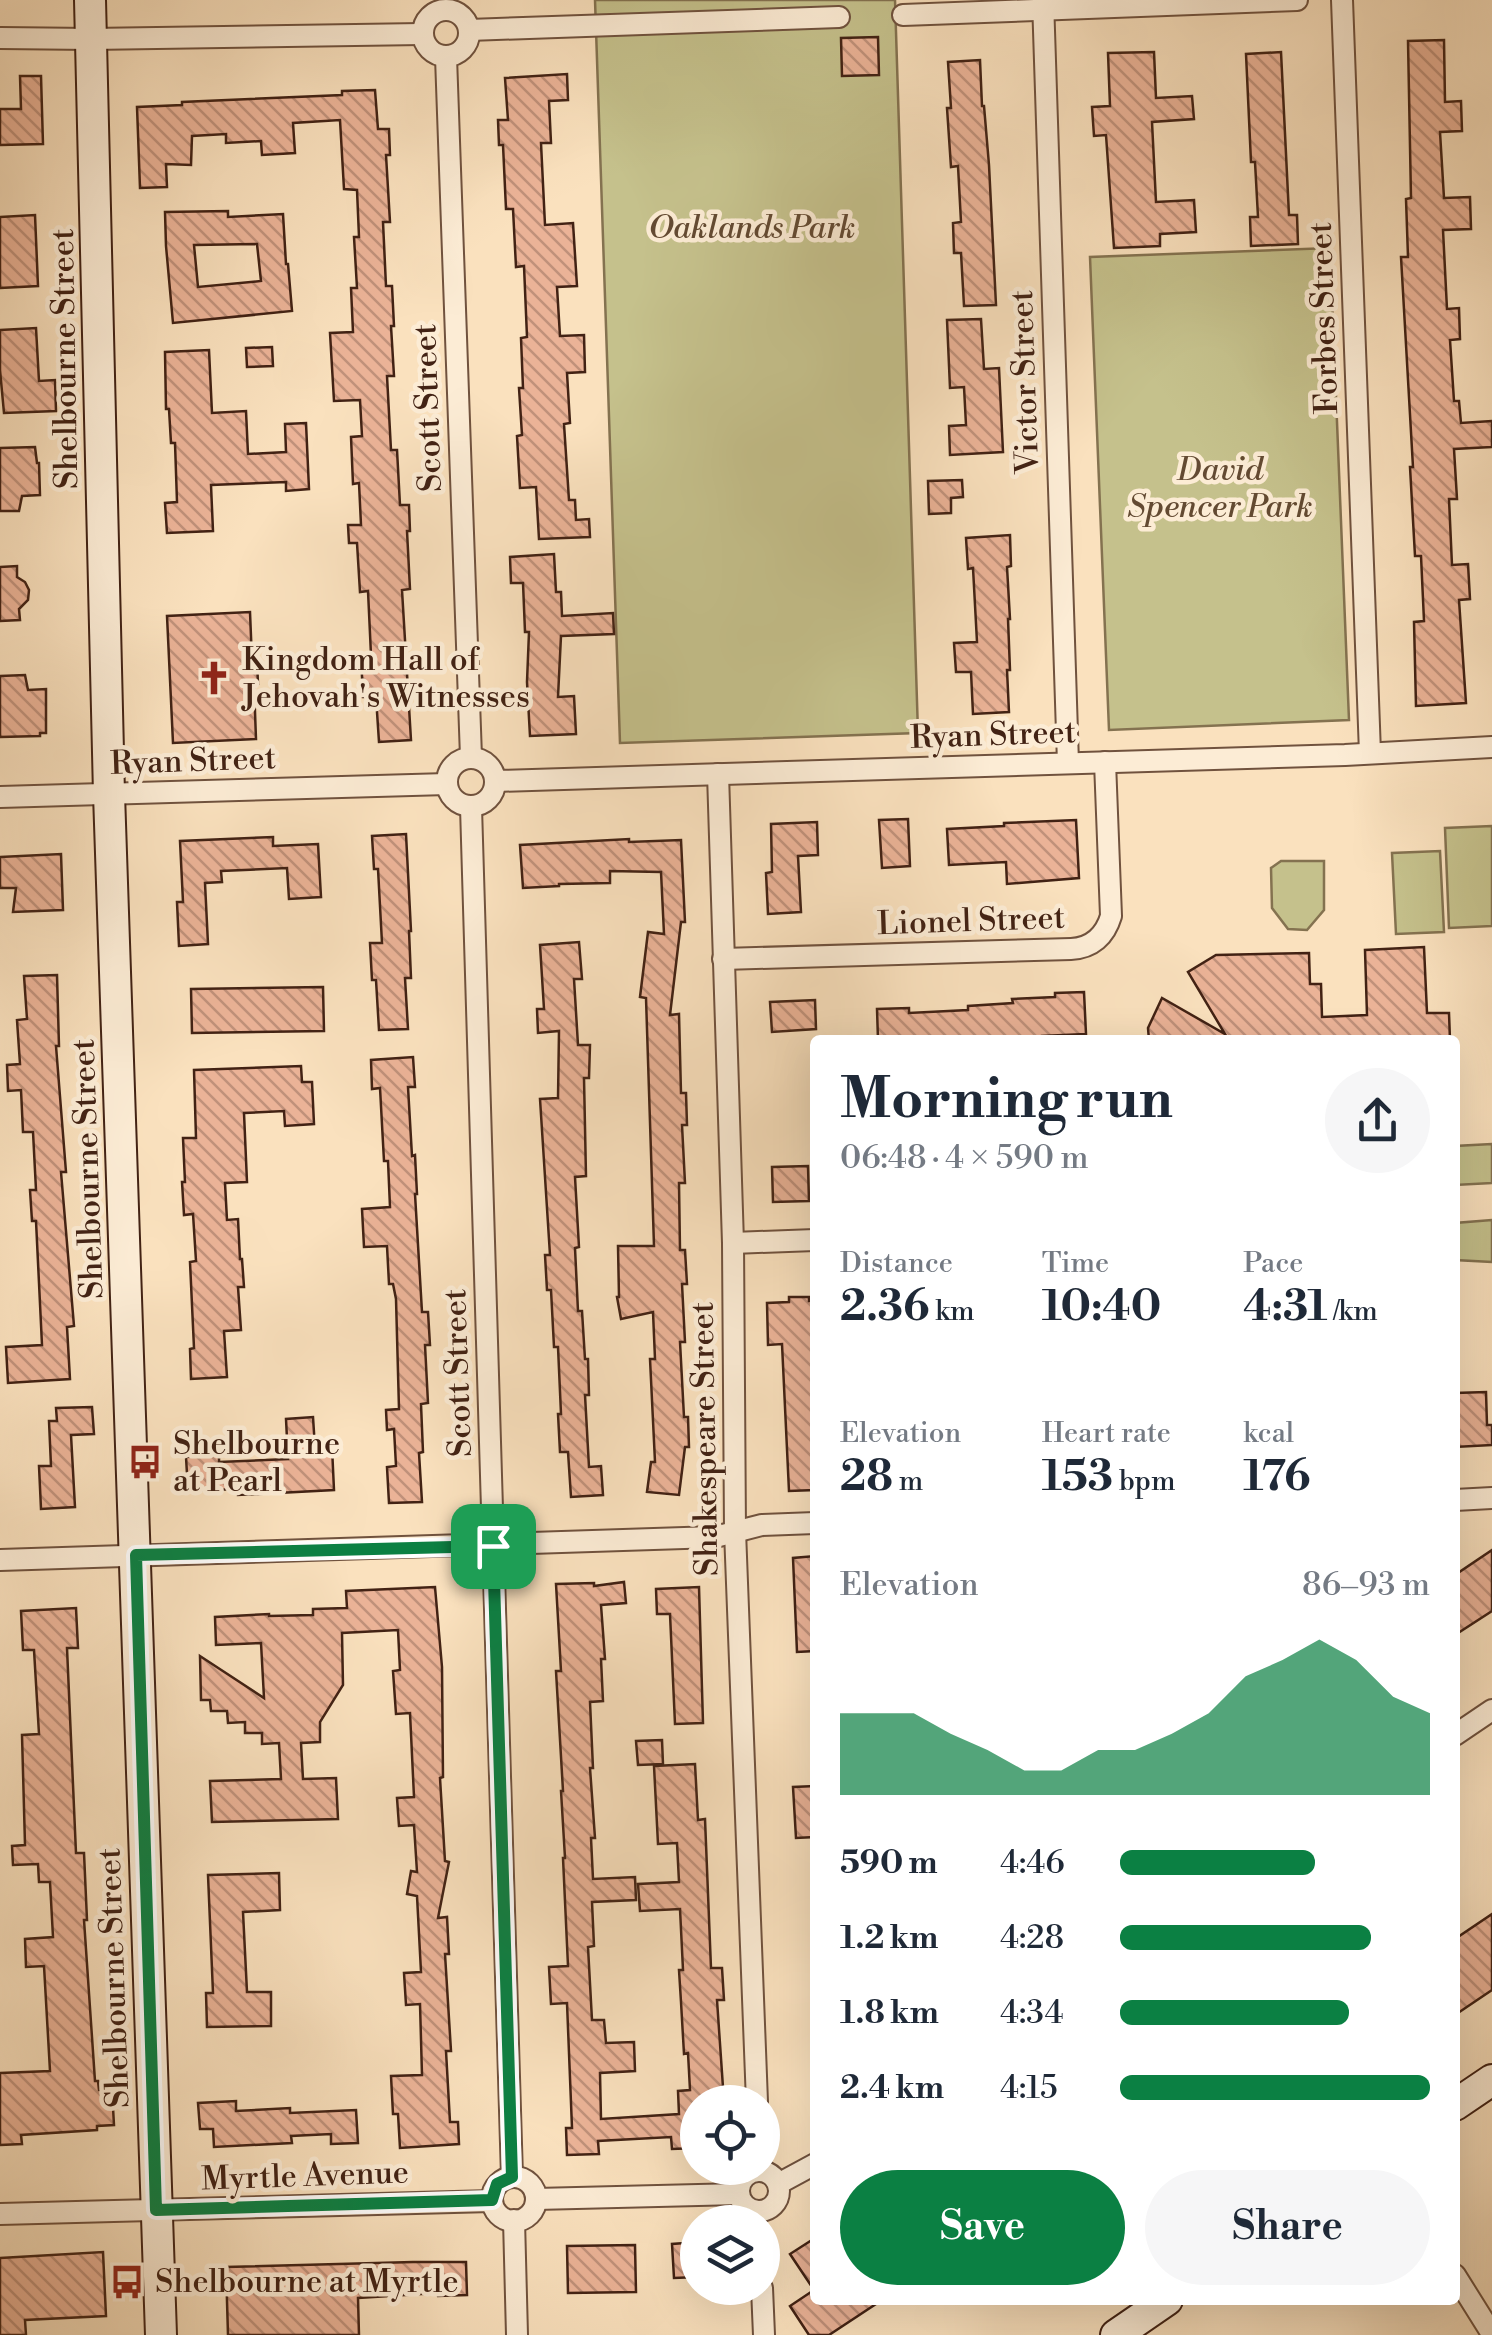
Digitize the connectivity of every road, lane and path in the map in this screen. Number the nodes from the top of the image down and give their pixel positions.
1 (90, 0) edge
2 (1296, 0) edge
3 (1342, 0) edge
4 (1043, 4) edge
5 (444, 5) edge
6 (902, 15) dead end
7 (840, 17) dead end
8 (469, 30) junction
9 (422, 34) junction
10 (0, 38) edge
11 (91, 40) junction
12 (446, 57) junction
13 (1492, 747) edge
14 (1370, 753) junction
15 (470, 757) junction
16 (1105, 762) junction
17 (1068, 763) junction
18 (718, 774) junction
19 (496, 782) junction
20 (447, 784) junction
21 (110, 794) junction
22 (0, 797) edge
23 (470, 806) junction
24 (723, 959) junction
25 (810, 1240) edge
26 (732, 1243) junction
27 (1492, 1498) edge
28 (1460, 1500) edge
29 (810, 1523) edge
30 (735, 1531) junction
31 (493, 1546) junction
32 (136, 1555) junction
33 (0, 1560) edge
34 (1492, 1710) edge
35 (1460, 1732) edge
36 (1492, 2080) edge
37 (757, 2085) edge
38 (1460, 2102) edge
39 (810, 2167) edge
40 (512, 2177) junction
41 (780, 2183) edge
42 (741, 2185) edge
43 (739, 2194) junction
44 (536, 2199) junction
45 (492, 2200) junction
46 (745, 2205) edge
47 (156, 2210) junction
48 (0, 2214) edge
49 (514, 2220) junction
50 (1460, 2283) edge
51 (763, 2305) edge
52 (1161, 2305) edge
53 (1492, 2334) edge
54 (162, 2335) edge
55 (517, 2335) edge
56 (764, 2335) edge
57 (1116, 2335) edge

1 - 11 main road, Shelbourne Street
2 - 4 street
3 - 14 street, Forbes Street
4 - 6 street
4 - 17 street, Victor Street
5 - 8 street
5 - 9 street
7 - 8 street
8 - 12 street
9 - 11 street
9 - 12 street
10 - 11 street
11 - 21 main road, Shelbourne Street
12 - 15 street, Scott Street
13 - 14 street, Ryan Street
14 - 16 street, Ryan Street
15 - 19 street
15 - 20 street
16 - 17 street, Ryan Street
16 - 24 street, Lionel Street
17 - 18 street, Ryan Street
18 - 19 street, Ryan Street
18 - 24 street, Shakespeare Street
19 - 23 street
20 - 21 street, Ryan Street
20 - 23 street
21 - 22 street, Ryan Street
21 - 32 main road, Shelbourne Street
23 - 31 street, Scott Street
24 - 26 street, Shakespeare Street
25 - 26 street
26 - 30 street, Shakespeare Street
27 - 28 street
29 - 30 street
30 - 31 street
30 - 37 street, Shakespeare Street
31 - 32 street
31 - 40 street, Scott Street
32 - 33 street
32 - 47 main road, Shelbourne Street
34 - 35 street
36 - 38 main road
39 - 41 street
40 - 44 street
40 - 45 street
42 - 43 street
43 - 44 street
43 - 46 street
44 - 49 street
45 - 47 street, Myrtle Avenue
45 - 49 street
47 - 48 street, Myrtle Avenue
47 - 54 main road, Shelbourne Street
49 - 55 street
50 - 53 street
51 - 56 street
52 - 57 main road

